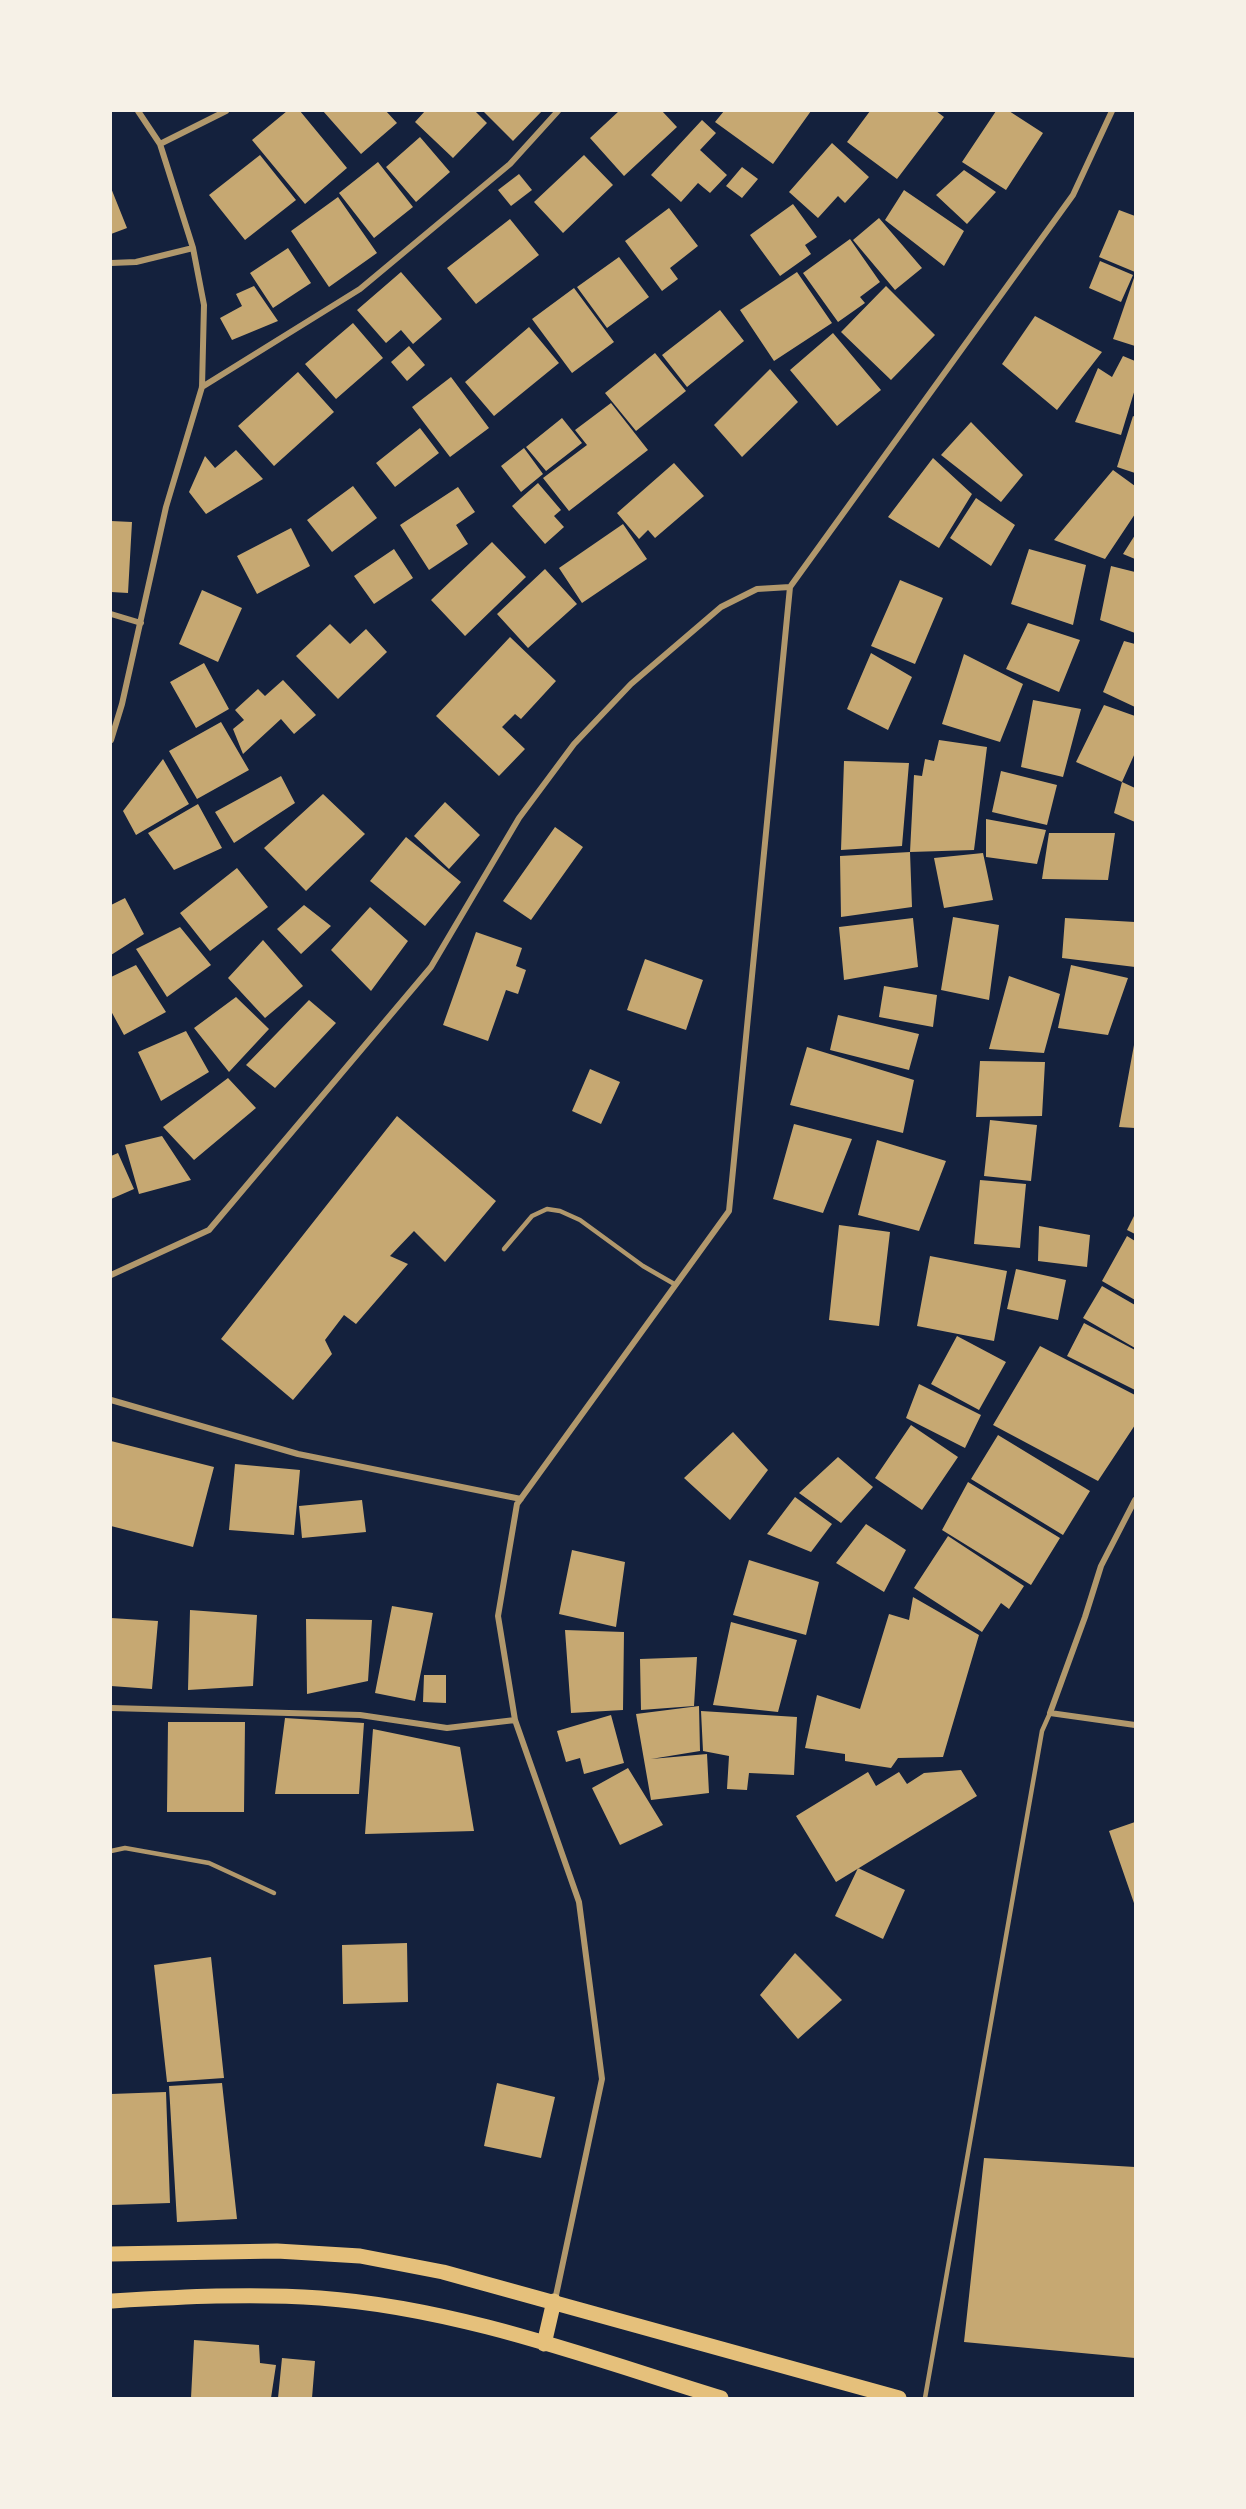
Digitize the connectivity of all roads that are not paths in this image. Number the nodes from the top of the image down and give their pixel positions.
1 (138, 111) edge
2 (226, 111) edge
3 (558, 111) edge
4 (1112, 111) edge
5 (160, 144) junction
6 (193, 248) junction
7 (111, 263) edge
8 (202, 387) junction
9 (790, 587) junction
10 (111, 614) edge
11 (141, 623) junction
12 (111, 740) edge
13 (504, 1249) dead end
14 (111, 1275) edge
15 (676, 1285) junction
16 (111, 1400) edge
17 (521, 1498) junction
18 (1135, 1500) edge
19 (111, 1708) edge
20 (1050, 1713) junction
21 (515, 1720) junction
22 (1135, 1725) edge
23 (111, 1851) edge
24 (273, 1893) dead end
25 (111, 2254) edge
26 (111, 2301) edge
27 (554, 2301) junction
28 (544, 2344) junction
29 (682, 2392) edge
30 (721, 2398) edge
31 (899, 2398) edge
32 (925, 2398) edge

1 - 5 street
2 - 5 street
3 - 8 street
4 - 9 street
5 - 6 street
6 - 7 street
6 - 8 street
8 - 11 street
9 - 14 street
9 - 15 street
10 - 11 street
11 - 12 street
13 - 15 lane
15 - 17 street
16 - 17 street
17 - 21 street
18 - 20 street
19 - 21 street
20 - 22 street
20 - 32 lane
21 - 27 street
23 - 24 lane
25 - 27 main road
26 - 28 main road
27 - 28 main road
27 - 31 main road
28 - 29 main road
29 - 30 main road

